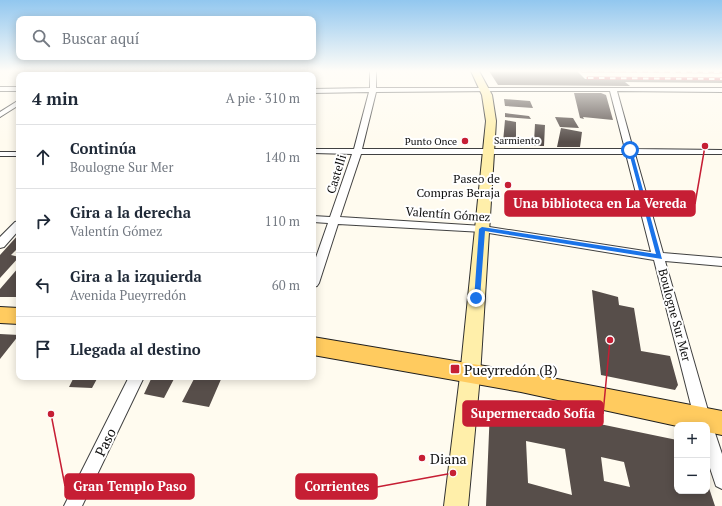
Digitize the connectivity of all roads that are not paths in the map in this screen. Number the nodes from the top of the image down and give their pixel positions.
1 (372, 95) edge
2 (485, 95) edge
3 (614, 95) edge
4 (16, 104) edge
5 (0, 115) edge
6 (630, 150) junction
7 (316, 151) edge
8 (488, 151) junction
9 (357, 152) junction
10 (722, 152) edge
11 (0, 154) edge
12 (16, 154) edge
13 (316, 219) edge
14 (335, 221) junction
15 (16, 227) edge
16 (482, 229) junction
17 (0, 244) edge
18 (660, 257) junction
19 (722, 262) edge
20 (316, 275) edge
21 (0, 315) edge
22 (16, 316) edge
23 (316, 346) edge
24 (471, 372) junction
25 (136, 380) edge
26 (696, 422) edge
27 (708, 422) edge
28 (710, 429) edge
29 (722, 480) edge
30 (73, 506) edge
31 (456, 506) edge

1 - 9 street, Castelli
2 - 8 main road
3 - 6 street, Boulogne Sur Mer
4 - 5 street
6 - 8 street, Sarmiento
6 - 10 street, Sarmiento
6 - 18 street, Boulogne Sur Mer
7 - 9 street, Sarmiento
8 - 9 street, Sarmiento
8 - 16 main road
9 - 14 street, Castelli
11 - 12 street
13 - 14 street, Valentín Gómez
14 - 16 street, Valentín Gómez
14 - 20 street, Castelli
15 - 17 street
16 - 18 street, Valentín Gómez
16 - 24 main road
18 - 19 street, Valentín Gómez
18 - 27 street, Boulogne Sur Mer
21 - 22 main road
23 - 24 main road
24 - 26 main road
24 - 31 main road
25 - 30 street, Paso
28 - 29 street, Boulogne Sur Mer

